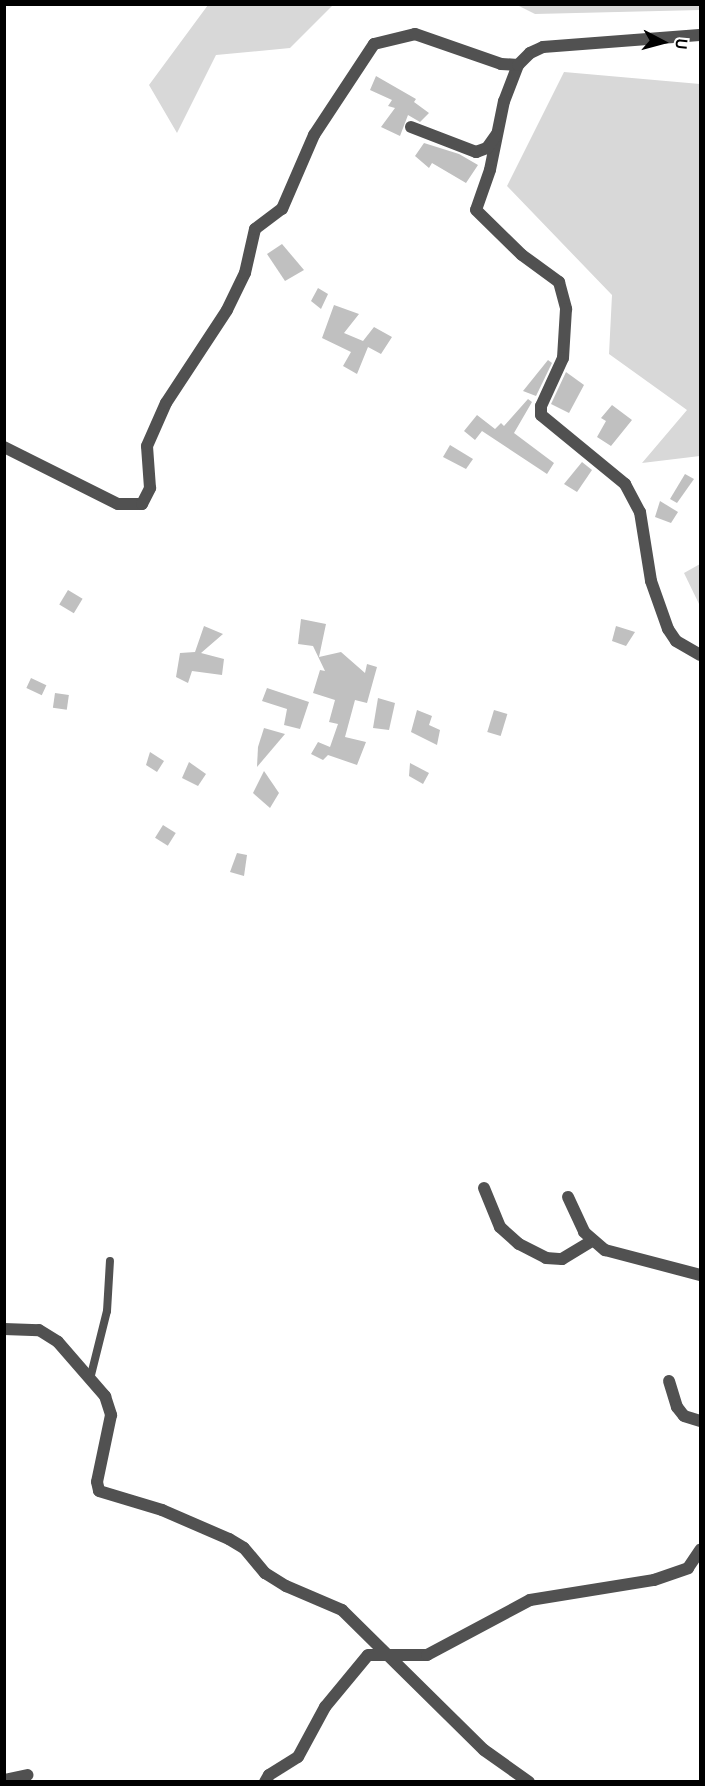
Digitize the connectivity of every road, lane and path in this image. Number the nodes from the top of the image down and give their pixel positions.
1 (700, 35) edge
2 (518, 65) junction
3 (411, 127) dead end
4 (500, 129) junction
5 (4, 447) edge
6 (700, 656) edge
7 (484, 1188) dead end
8 (568, 1197) dead end
9 (592, 1241) junction
10 (110, 1261) dead end
11 (700, 1275) edge
12 (4, 1329) edge
13 (91, 1375) junction
14 (669, 1381) dead end
15 (700, 1421) edge
16 (700, 1550) edge
17 (384, 1655) junction
18 (27, 1775) dead end
19 (4, 1780) edge
20 (265, 1782) edge
21 (529, 1782) edge

1 - 2 street
2 - 4 street
2 - 5 street
3 - 4 street
4 - 6 street
7 - 9 street
8 - 9 street
9 - 11 street
10 - 13 lane
12 - 13 street
13 - 17 street
14 - 15 street
16 - 17 street
17 - 20 street
17 - 21 street
18 - 19 street

